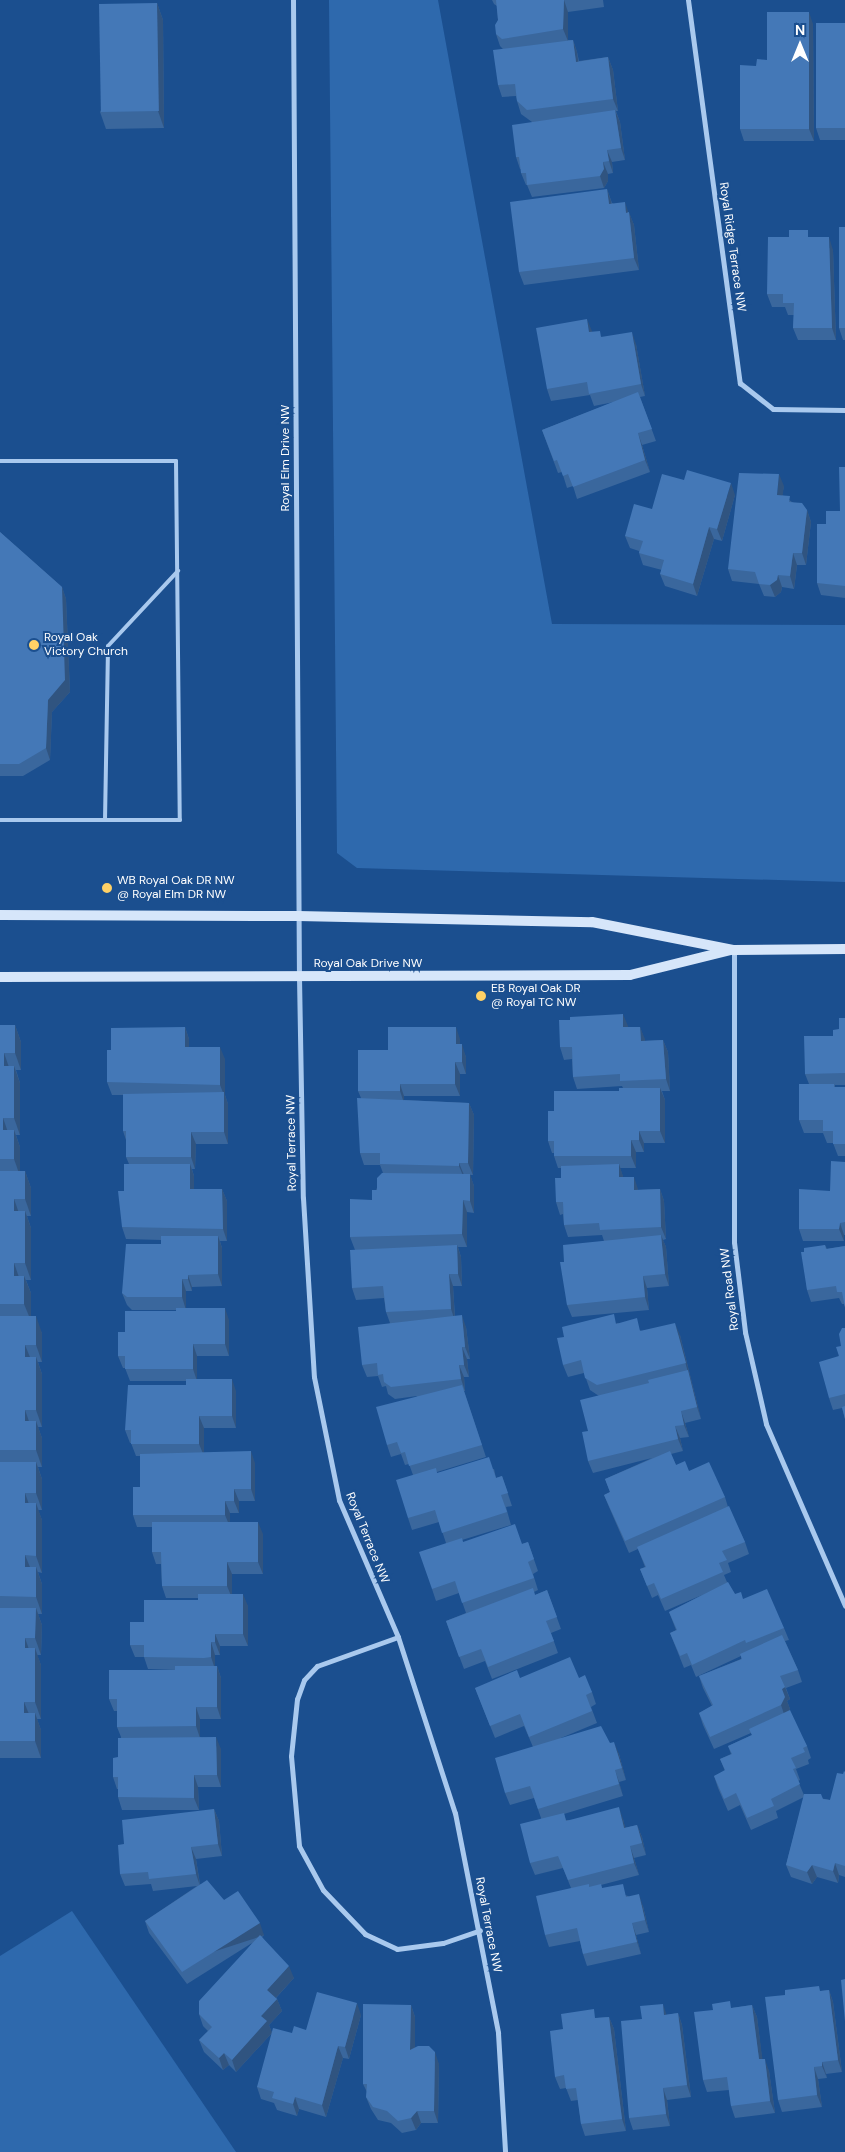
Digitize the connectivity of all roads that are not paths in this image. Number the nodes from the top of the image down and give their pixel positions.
1 (293, 0) edge
2 (688, 0) edge
3 (845, 410) edge
4 (0, 461) edge
5 (178, 571) junction
6 (0, 820) edge
7 (105, 820) junction
8 (0, 915) edge
9 (298, 916) junction
10 (845, 949) edge
11 (734, 950) junction
12 (0, 977) edge
13 (299, 977) junction
14 (845, 1606) edge
15 (398, 1637) junction
16 (480, 1930) junction
17 (505, 2152) edge

1 - 9 street, Royal Elm Drive NW
2 - 3 street, Royal Ridge Terrace NW
4 - 5 lane
5 - 7 lane
5 - 7 lane
6 - 7 lane
8 - 9 street, Royal Oak Drive NW
9 - 11 street, Royal Oak Drive NW
9 - 13 street, Royal Terrace NW
10 - 11 street, Royal Oak Drive NW
11 - 13 street, Royal Oak Drive NW
11 - 14 street, Royal Road NW
12 - 13 street, Royal Oak Drive NW
13 - 15 street, Royal Terrace NW
15 - 16 street, Royal Terrace NW
15 - 16 street
16 - 17 street, Royal Terrace NW

